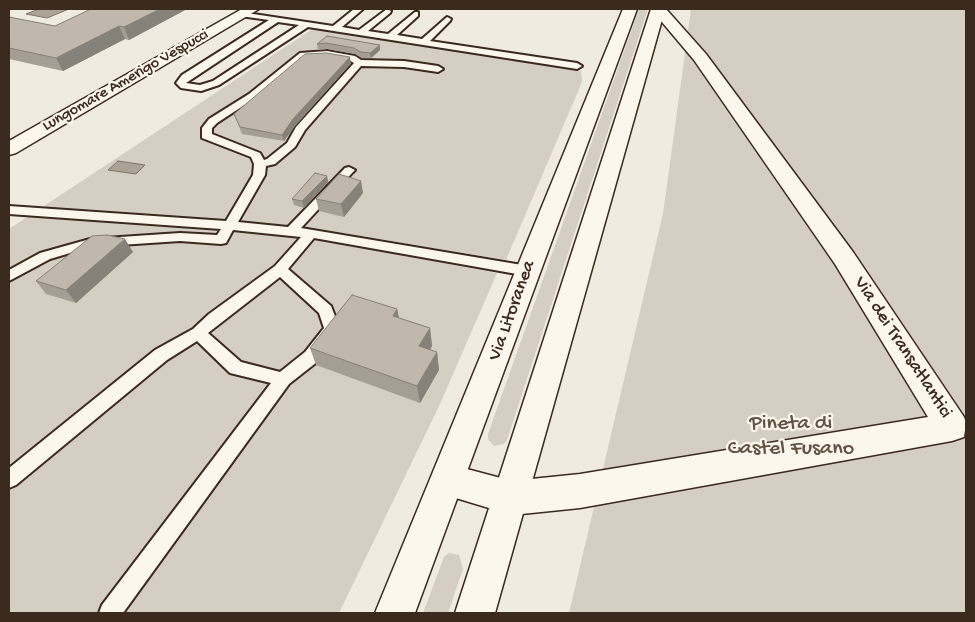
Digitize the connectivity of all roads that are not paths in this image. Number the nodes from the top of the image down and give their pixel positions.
1 (359, 9) edge
2 (630, 9) edge
3 (658, 9) edge
4 (238, 11) edge
5 (387, 11) dead end
6 (415, 14) dead end
7 (277, 19) junction
8 (447, 19) dead end
9 (307, 24) junction
10 (335, 28) junction
11 (362, 32) junction
12 (390, 36) junction
13 (424, 42) junction
14 (358, 63) junction
15 (577, 66) dead end
16 (438, 69) dead end
17 (9, 132) edge
18 (9, 149) edge
19 (260, 164) junction
20 (349, 170) dead end
21 (9, 210) edge
22 (232, 224) junction
23 (291, 231) junction
24 (311, 234) junction
25 (280, 269) junction
26 (528, 271) junction
27 (9, 276) edge
28 (198, 334) junction
29 (283, 379) junction
30 (9, 479) edge
31 (448, 480) junction
32 (512, 498) junction
33 (110, 613) edge
34 (395, 613) edge
35 (475, 613) edge

1 - 10 lane
2 - 26 street, Via Litoranea
3 - 32 street
3 - 32 street, Via dei Transatlantici
4 - 7 lane
4 - 17 street, Lungomare Amerigo Vespucci
4 - 18 street, Lungomare Amerigo Vespucci
5 - 11 lane
6 - 12 lane
7 - 9 lane
7 - 9 lane
8 - 13 lane
9 - 10 lane
10 - 11 lane
11 - 12 lane
12 - 13 lane
13 - 15 lane
14 - 16 lane
14 - 19 lane
14 - 19 lane
19 - 22 lane
20 - 23 lane
21 - 22 lane
22 - 23 lane
22 - 27 lane
23 - 24 lane
24 - 25 lane
24 - 26 lane
25 - 28 lane
25 - 29 lane
26 - 31 street, Via Litoranea
28 - 29 lane
28 - 30 lane
29 - 33 lane
31 - 32 street
31 - 34 street, Via Litoranea
32 - 35 street

